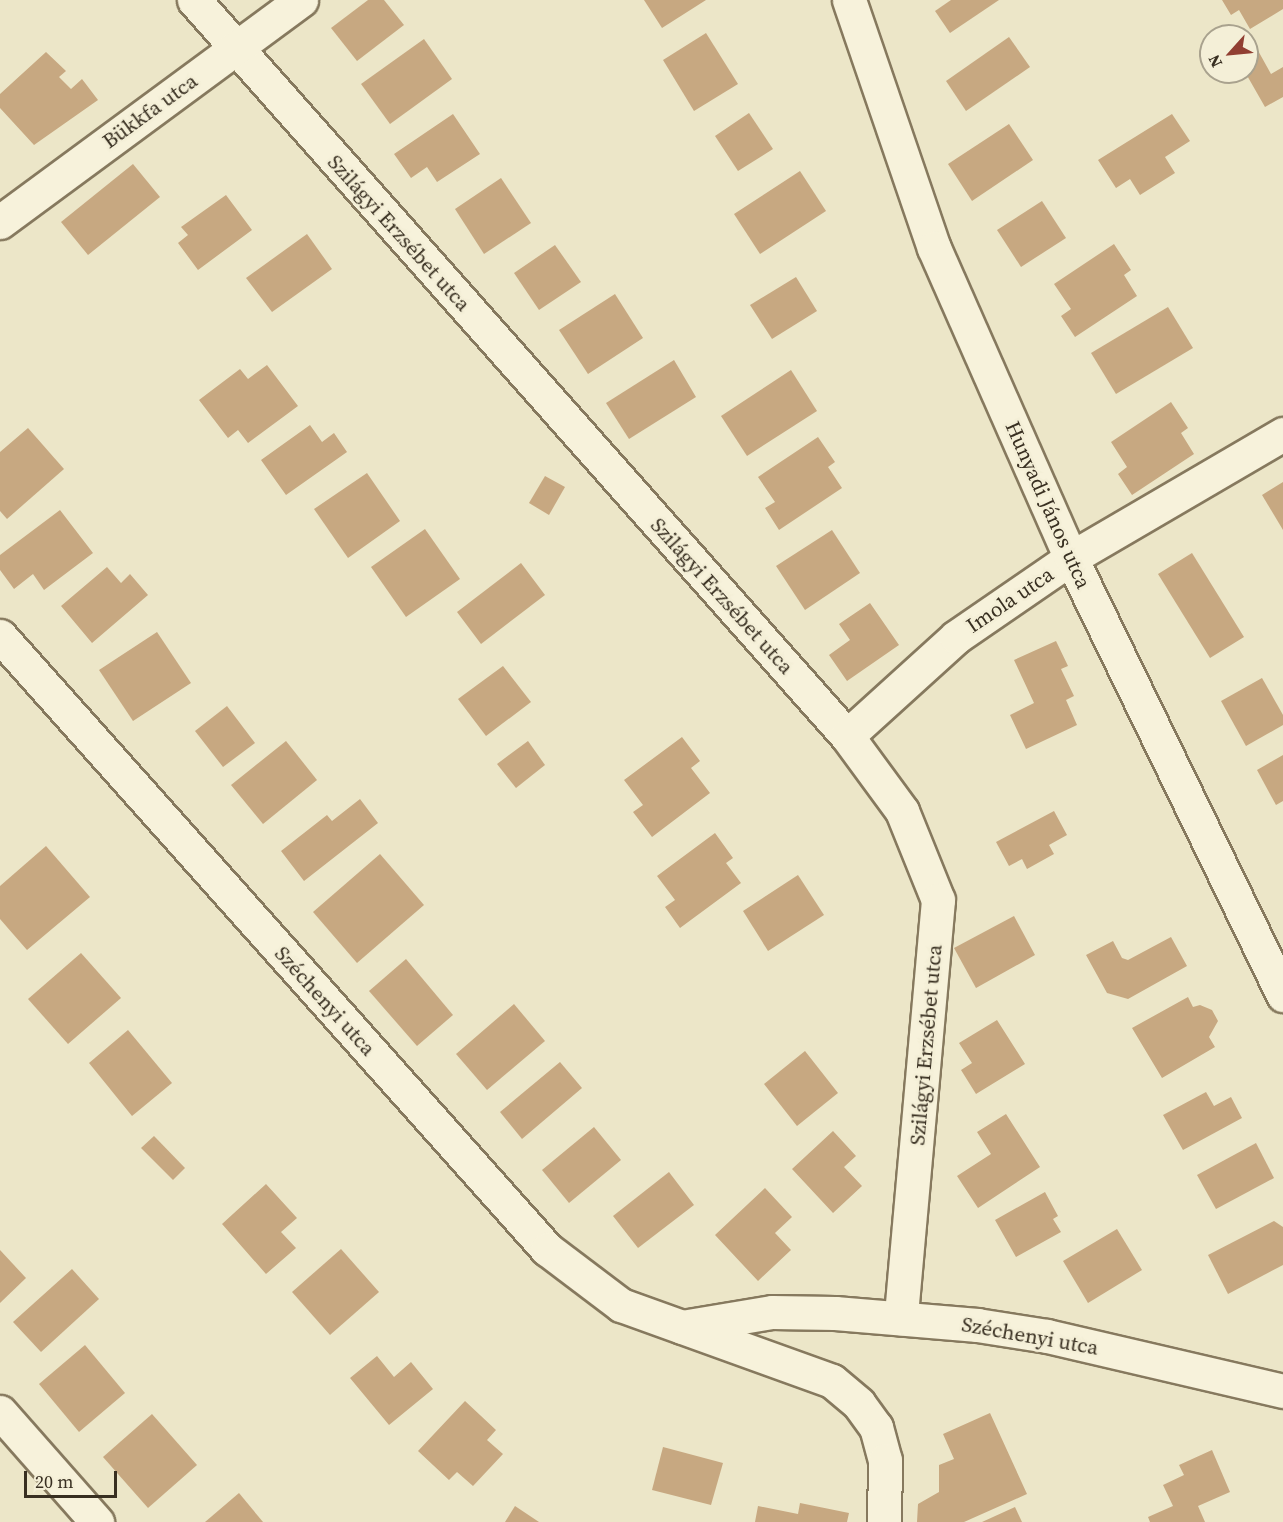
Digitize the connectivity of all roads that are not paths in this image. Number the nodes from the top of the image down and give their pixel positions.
1 (194, 0) edge
2 (301, 0) edge
3 (849, 0) edge
4 (235, 48) junction
5 (0, 222) edge
6 (1283, 434) edge
7 (1071, 558) junction
8 (0, 636) edge
9 (847, 736) junction
10 (1283, 995) edge
11 (772, 1312) junction
12 (901, 1318) junction
13 (679, 1328) junction
14 (754, 1355) junction
15 (1283, 1391) edge
16 (0, 1412) edge
17 (97, 1522) edge
18 (884, 1522) edge

1 - 4 street, Szilágyi Erzsébet utca
2 - 4 street, Bükkfa utca
3 - 7 street, Hunyadi János utca
4 - 5 street, Bükkfa utca
4 - 9 street, Szilágyi Erzsébet utca
6 - 7 street, Imola utca
7 - 9 street, Imola utca
7 - 10 street, Hunyadi János utca
8 - 13 street, Széchenyi utca
9 - 12 street, Szilágyi Erzsébet utca
11 - 12 street, Széchenyi utca
11 - 13 street, Széchenyi utca
11 - 14 street
12 - 15 street, Széchenyi utca
13 - 14 street, Széchenyi utca
14 - 18 street, Széchenyi utca
16 - 17 street

